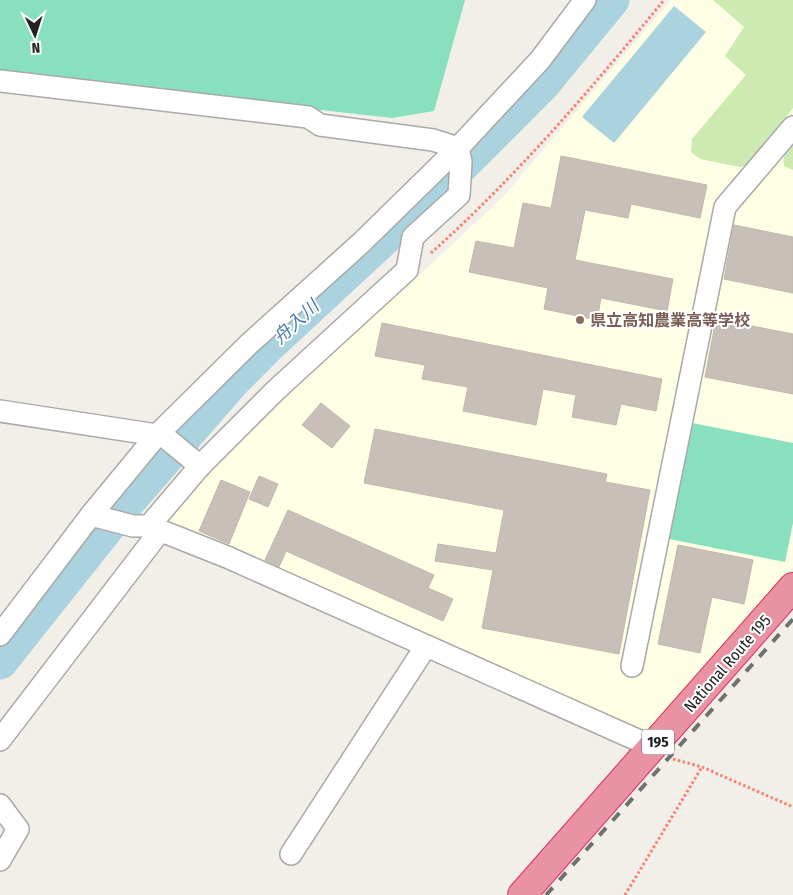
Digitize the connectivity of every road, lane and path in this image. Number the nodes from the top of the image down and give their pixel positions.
1 (585, 0) edge
2 (664, 0) edge
3 (0, 81) edge
4 (793, 127) edge
5 (460, 155) junction
6 (407, 270) junction
7 (0, 411) edge
8 (162, 436) junction
9 (195, 462) junction
10 (95, 517) junction
11 (147, 528) junction
12 (793, 588) edge
13 (0, 635) edge
14 (426, 646) junction
15 (632, 666) dead end
16 (0, 740) edge
17 (653, 747) junction
18 (702, 767) junction
19 (0, 805) edge
20 (793, 807) edge
21 (291, 854) dead end
22 (0, 860) edge
23 (522, 895) edge
24 (625, 895) edge

1 - 5 street
2 - 6 path
3 - 5 street
4 - 15 street
5 - 6 street
5 - 8 street
6 - 9 street
7 - 8 street
8 - 9 street
8 - 10 street
9 - 11 street
10 - 11 street
10 - 13 street
11 - 14 street
11 - 16 street
12 - 17 highway, National Route 195 / 195
14 - 17 street
14 - 21 street
17 - 18 path
17 - 23 highway, National Route 195 / 195
18 - 20 path
18 - 24 path
19 - 22 street

